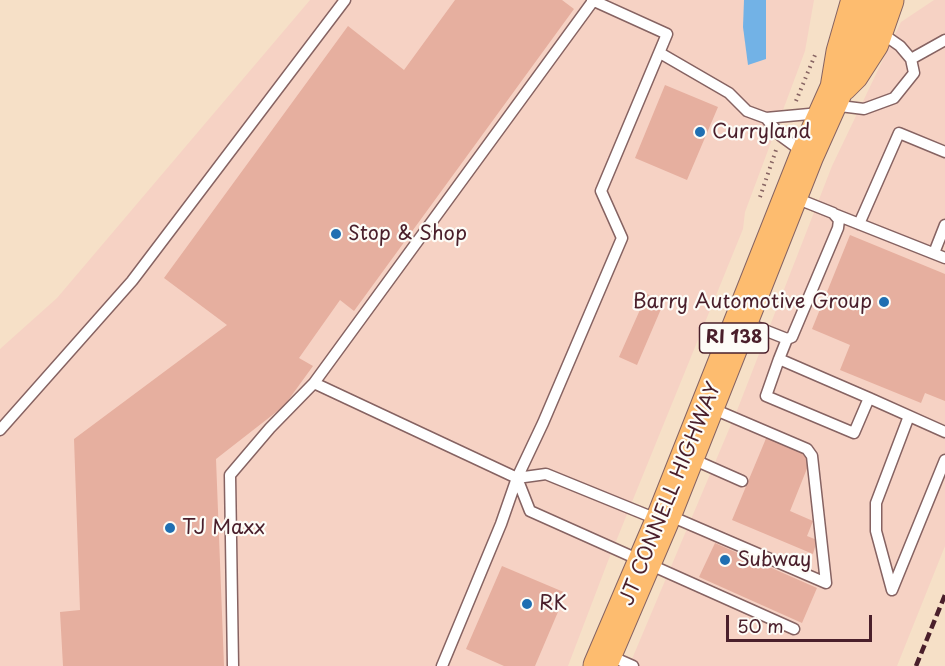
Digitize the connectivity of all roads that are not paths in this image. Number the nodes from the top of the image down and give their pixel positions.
1 (345, 0) edge
2 (593, 0) edge
3 (858, 0) edge
4 (608, 4) edge
5 (882, 15) edge
6 (945, 40) edge
7 (660, 53) junction
8 (911, 58) junction
9 (831, 102) junction
10 (766, 118) junction
11 (945, 152) edge
12 (807, 155) junction
13 (790, 196) junction
14 (833, 213) junction
15 (859, 224) junction
16 (945, 225) edge
17 (934, 254) junction
18 (945, 258) edge
19 (741, 320) junction
20 (787, 339) junction
21 (779, 359) junction
22 (314, 383) junction
23 (869, 398) junction
24 (708, 406) junction
25 (909, 416) junction
26 (0, 430) edge
27 (945, 432) edge
28 (687, 457) junction
29 (945, 460) edge
30 (518, 478) junction
31 (742, 481) dead end
32 (663, 518) junction
33 (644, 561) junction
34 (794, 630) dead end
35 (612, 662) edge
36 (233, 666) edge
37 (442, 666) edge

1 - 26 lane
2 - 4 lane
2 - 22 lane
3 - 9 highway, JT CONNELL HIGHWAY / RI 138
4 - 7 lane
5 - 8 lane
5 - 9 highway, JT CONNELL HIGHWAY / RI 138
6 - 8 lane
7 - 10 lane
7 - 30 lane
8 - 9 lane
9 - 10 lane
9 - 12 highway, JT CONNELL HIGHWAY / RI 138
10 - 12 lane
11 - 15 lane
12 - 13 highway, JT CONNELL HIGHWAY / RI 138
13 - 14 lane
13 - 19 highway, JT CONNELL HIGHWAY / RI 138
14 - 15 lane
14 - 20 lane
15 - 17 lane
16 - 17 lane
17 - 18 lane
19 - 20 lane
19 - 24 highway, JT CONNELL HIGHWAY / RI 138
20 - 21 lane
21 - 23 lane
21 - 23 lane
22 - 30 lane
22 - 36 lane
23 - 25 lane
24 - 28 highway, JT CONNELL HIGHWAY / RI 138
24 - 32 lane
25 - 27 lane
25 - 29 lane
28 - 31 lane
28 - 32 highway, JT CONNELL HIGHWAY / RI 138
30 - 32 lane
30 - 33 lane
30 - 37 lane
32 - 33 highway, JT CONNELL HIGHWAY / RI 138
33 - 34 lane
33 - 35 highway, JT CONNELL HIGHWAY / RI 138

